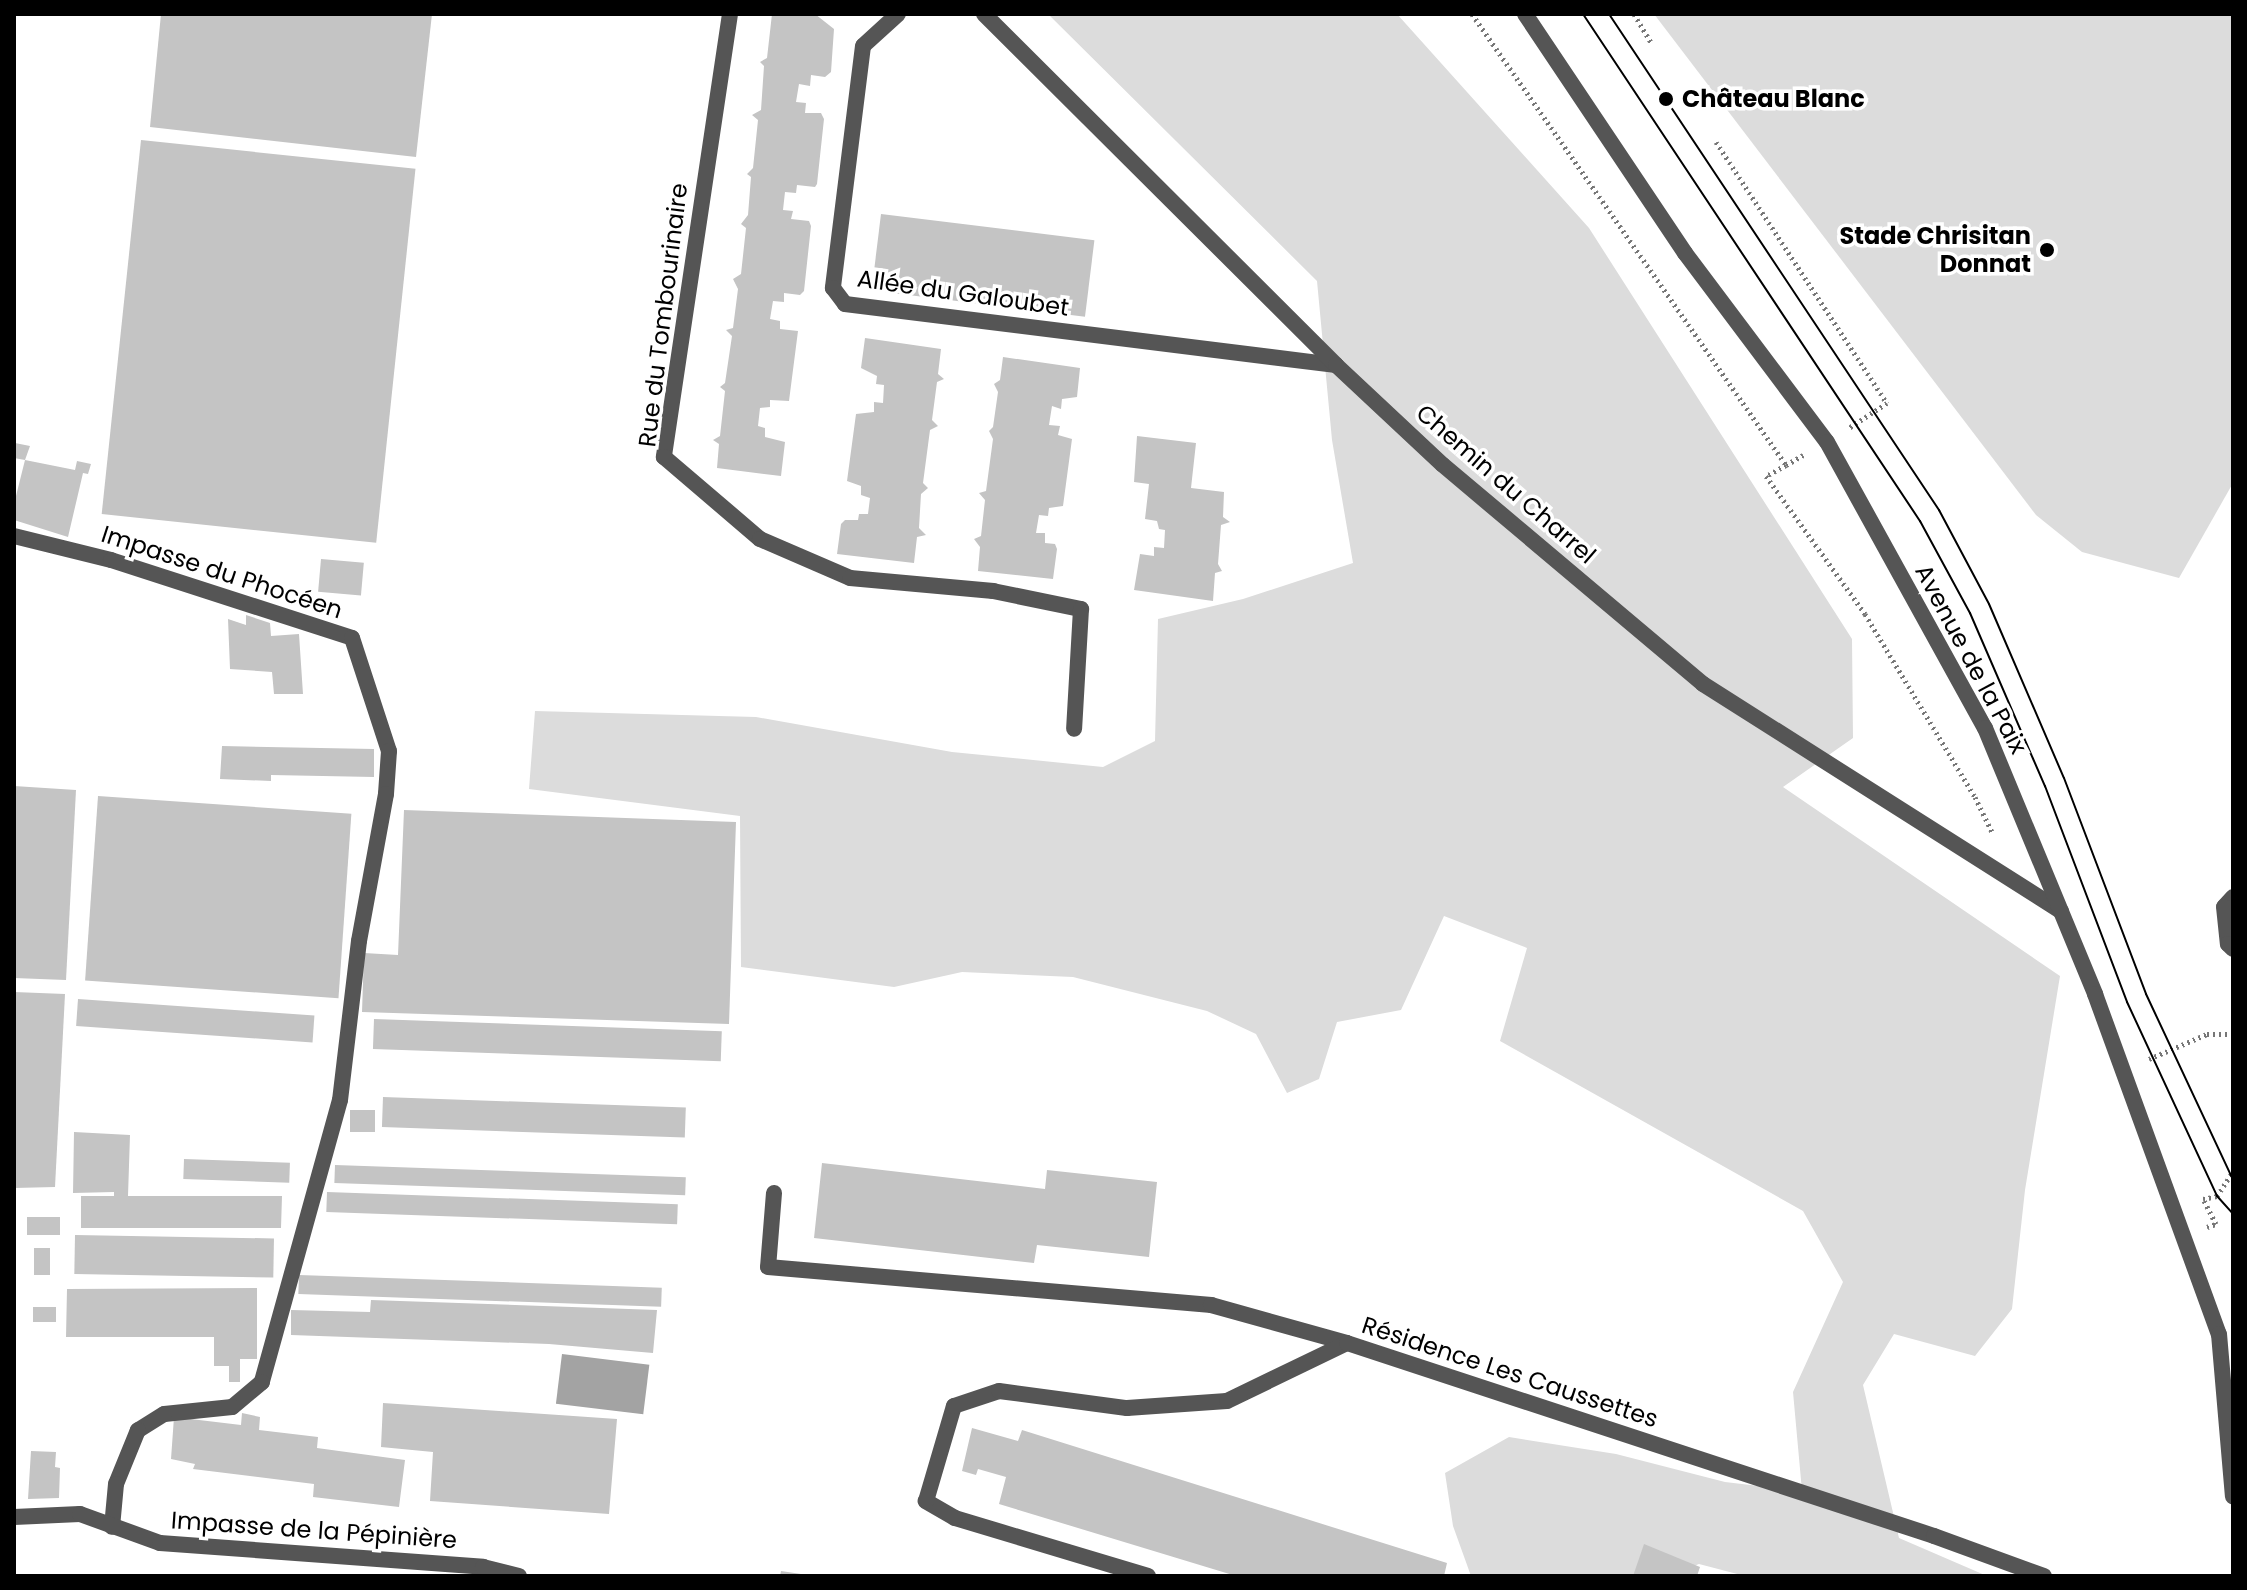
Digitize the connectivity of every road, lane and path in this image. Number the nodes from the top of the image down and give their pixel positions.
1 (730, 14) edge
2 (898, 14) edge
3 (984, 14) edge
4 (1472, 14) edge
5 (1525, 14) edge
6 (1634, 14) edge
7 (1652, 44) dead end
8 (1716, 142) dead end
9 (1336, 365) junction
10 (1827, 442) junction
11 (1786, 465) junction
12 (14, 536) edge
13 (1074, 729) dead end
14 (1993, 835) dead end
15 (2233, 897) edge
16 (2061, 911) junction
17 (2233, 949) edge
18 (2233, 1034) edge
19 (2122, 1071) junction
20 (2233, 1171) edge
21 (774, 1193) dead end
22 (2182, 1236) junction
23 (1347, 1343) junction
24 (2233, 1496) edge
25 (14, 1517) edge
26 (112, 1527) junction
27 (519, 1576) edge
28 (1148, 1576) edge
29 (2044, 1576) edge

1 - 13 street, Rue du Tombourinaire
2 - 9 street, Allée du Galoubet
3 - 9 street, Chemin du Charrel
4 - 11 path
5 - 10 street, Avenue de la Paix
6 - 7 path
8 - 10 path
9 - 16 street, Chemin du Charrel
10 - 11 path
10 - 16 street, Avenue de la Paix
11 - 14 path
12 - 26 street, Impasse du Phocéen
15 - 17 street
16 - 19 street, Avenue de la Paix
18 - 19 path
19 - 22 street, Avenue de la Paix
20 - 22 path
21 - 23 street
22 - 24 street, Avenue de la Paix
23 - 28 street, Résidence Les Caussettes
23 - 29 street, Résidence Les Caussettes
25 - 26 street, Impasse de la Pépinière
26 - 27 street, Impasse de la Pépinière

